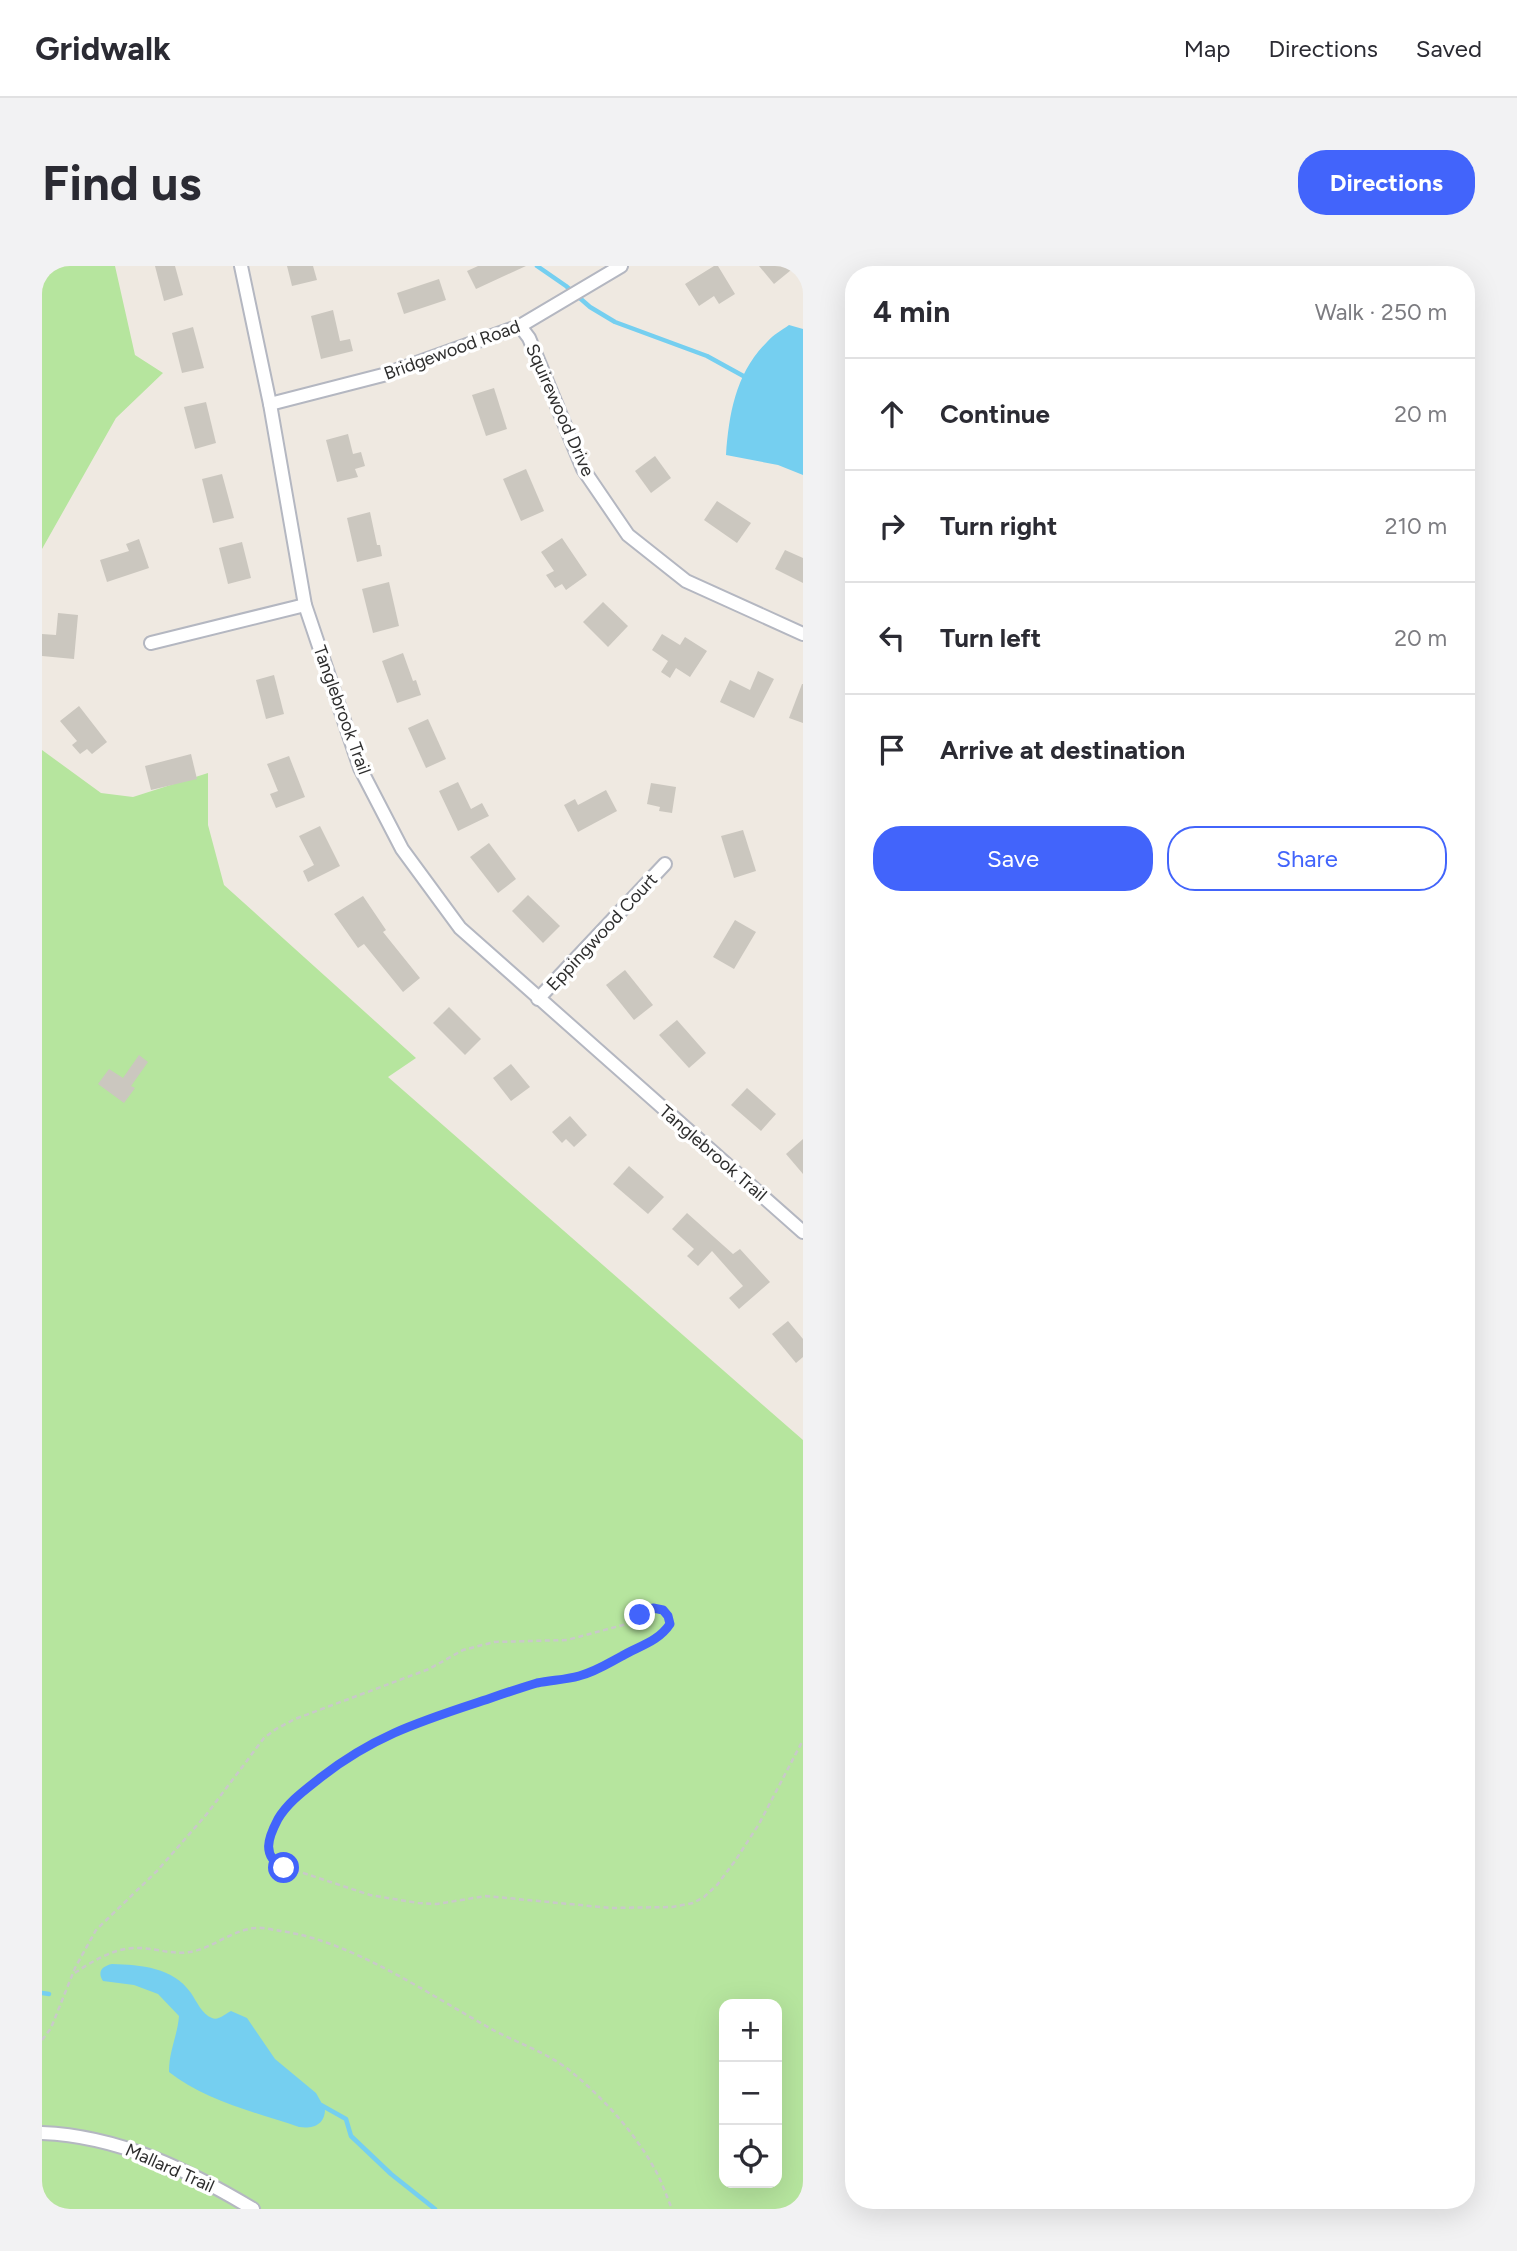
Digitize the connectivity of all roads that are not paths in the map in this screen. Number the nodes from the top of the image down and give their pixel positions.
1 (241, 266) edge
2 (621, 266) edge
3 (520, 326) junction
4 (270, 404) junction
5 (305, 606) junction
6 (803, 634) edge
7 (151, 643) dead end
8 (665, 864) dead end
9 (538, 999) junction
10 (803, 1232) edge
11 (42, 2133) edge
12 (253, 2209) edge

1 - 4 street, Tanglebrook Trail
2 - 3 street, Bridgewood Road
3 - 4 street, Bridgewood Road
3 - 6 street, Squirewood Drive
4 - 5 street, Tanglebrook Trail
5 - 7 street
5 - 9 street, Tanglebrook Trail
8 - 9 street, Eppingwood Court
9 - 10 street, Tanglebrook Trail
11 - 12 street, Mallard Trail

